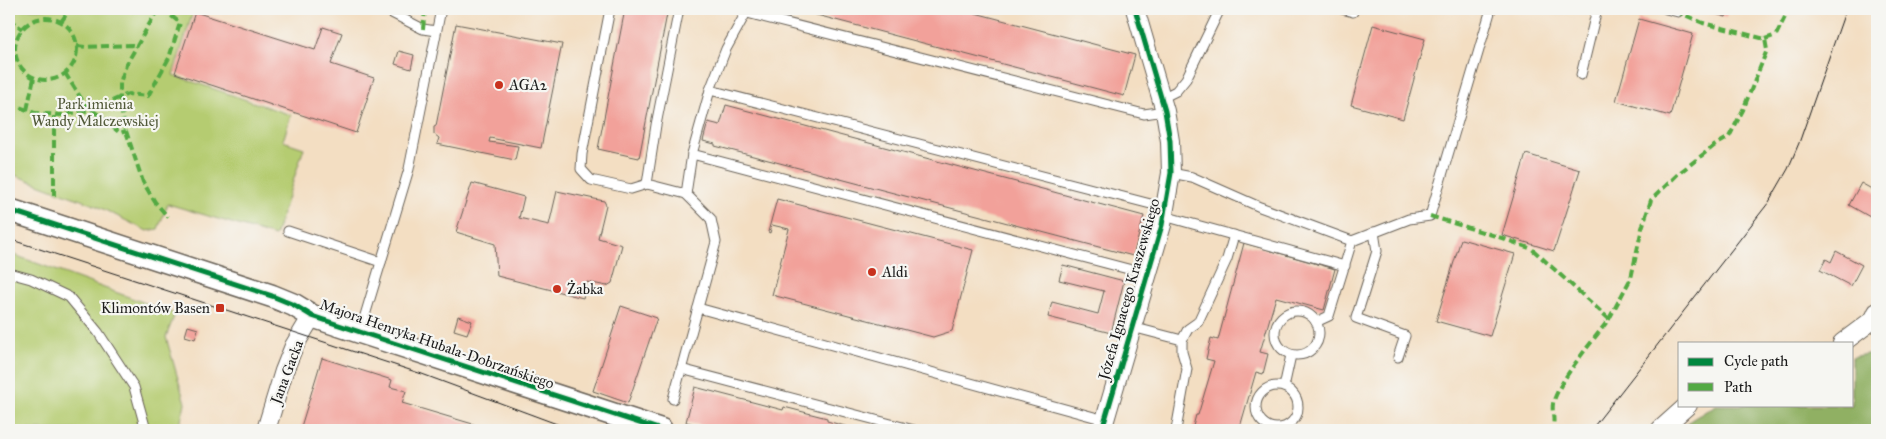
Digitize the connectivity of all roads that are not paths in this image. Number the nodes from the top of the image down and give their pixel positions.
1 (384, 9) edge
2 (441, 9) edge
3 (610, 9) edge
4 (679, 9) edge
5 (1135, 9) edge
6 (1220, 9) edge
7 (1342, 9) edge
8 (1491, 9) edge
9 (1597, 9) edge
10 (1666, 9) edge
11 (748, 11) edge
12 (1353, 12) dead end
13 (1678, 12) dead end
14 (436, 31) junction
15 (1581, 75) dead end
16 (710, 90) junction
17 (1163, 104) junction
18 (692, 154) junction
19 (1172, 173) junction
20 (647, 184) junction
21 (686, 194) junction
22 (9, 210) edge
23 (1165, 212) junction
24 (288, 231) dead end
25 (1374, 232) junction
26 (1234, 235) junction
27 (1352, 241) junction
28 (381, 262) junction
29 (1345, 266) junction
30 (9, 273) edge
31 (1147, 274) junction
32 (698, 308) junction
33 (312, 316) junction
34 (1876, 318) edge
35 (1316, 322) junction
36 (1132, 327) junction
37 (360, 332) junction
38 (1182, 340) junction
39 (1843, 342) edge
40 (1292, 355) junction
41 (1398, 357) dead end
42 (681, 369) junction
43 (1284, 387) junction
44 (673, 399) dead end
45 (1687, 406) edge
46 (1103, 425) edge
47 (1293, 426) edge
48 (146, 430) edge
49 (266, 430) edge
50 (661, 430) edge
51 (914, 430) edge
52 (1176, 430) edge
53 (1660, 430) edge

1 - 14 lane
2 - 14 lane
3 - 20 lane
4 - 20 lane
5 - 17 street, Józefa Ignacego Kraszewskiego
6 - 17 lane
7 - 12 lane
8 - 25 lane
9 - 15 lane
10 - 13 lane
11 - 16 lane
11 - 17 lane
14 - 28 lane
16 - 18 lane
16 - 23 lane
17 - 19 street, Józefa Ignacego Kraszewskiego
18 - 21 lane
18 - 31 lane
19 - 23 street, Józefa Ignacego Kraszewskiego
19 - 27 lane
20 - 21 lane
21 - 32 lane
22 - 33 street, Majora Henryka Hubala-Dobrzańskiego
23 - 26 lane
23 - 31 street, Józefa Ignacego Kraszewskiego
24 - 28 lane
25 - 27 lane
25 - 41 lane
26 - 29 lane
26 - 38 lane
27 - 29 lane
28 - 37 lane
29 - 35 lane
30 - 48 lane
31 - 36 street, Józefa Ignacego Kraszewskiego
32 - 42 lane
32 - 46 lane
33 - 37 street, Majora Henryka Hubala-Dobrzańskiego
33 - 49 street, Jana Gacka
34 - 39 street
35 - 40 lane
35 - 40 lane
36 - 38 lane
36 - 46 street, Józefa Ignacego Kraszewskiego
37 - 50 street, Majora Henryka Hubala-Dobrzańskiego
38 - 52 lane
40 - 43 lane
42 - 44 lane
42 - 51 lane
43 - 47 lane
43 - 47 lane
45 - 53 street

